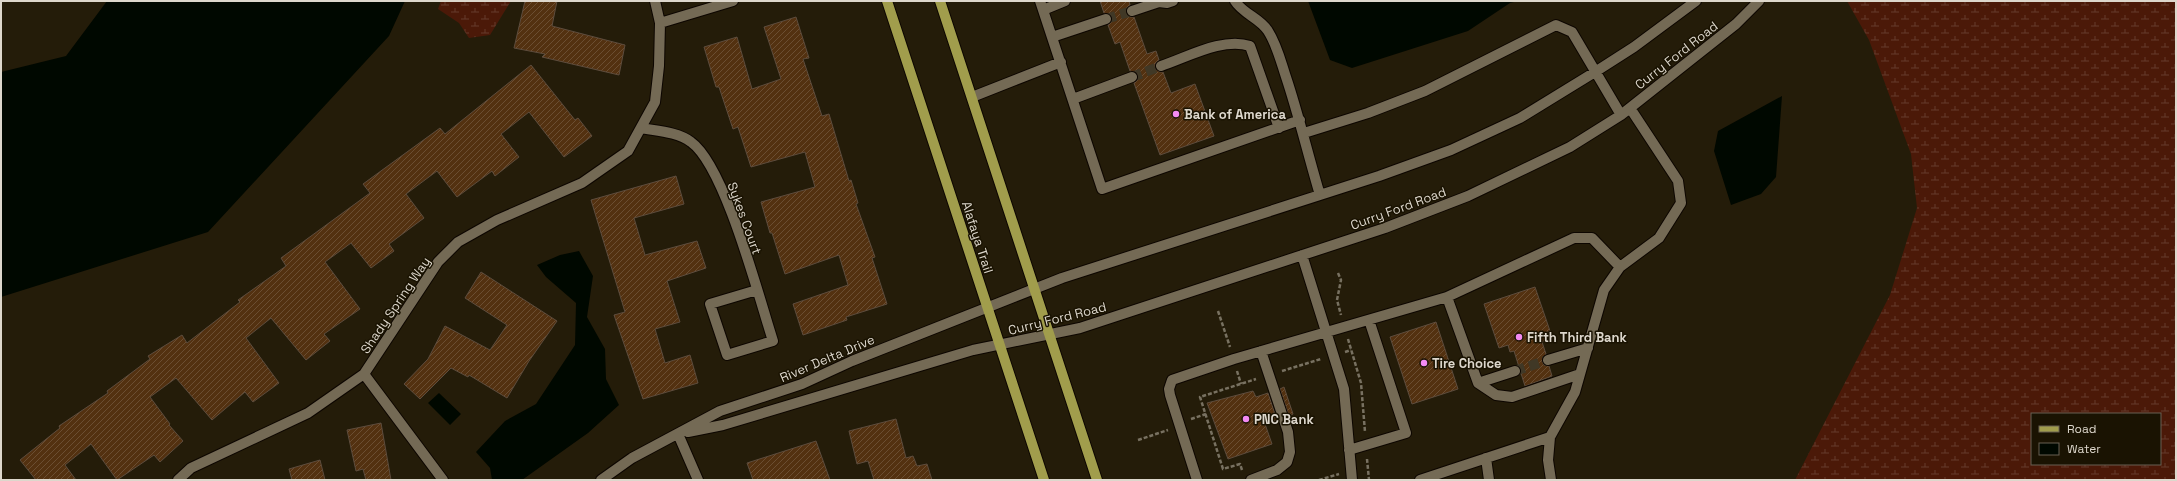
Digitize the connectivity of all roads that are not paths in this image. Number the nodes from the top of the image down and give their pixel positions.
1 (655, 1) edge
2 (733, 1) edge
3 (887, 1) edge
4 (940, 1) edge
5 (1065, 1) edge
6 (1159, 1) edge
7 (1173, 1) edge
8 (1235, 1) edge
9 (1696, 1) edge
10 (1758, 1) edge
11 (1042, 6) edge
12 (1132, 11) tunnel mouth
13 (1106, 19) tunnel mouth
14 (660, 26) junction
15 (1052, 37) junction
16 (1060, 62) junction
17 (1161, 66) tunnel mouth
18 (1595, 72) junction
19 (1132, 77) tunnel mouth
20 (972, 97) junction
21 (1073, 99) junction
22 (1630, 108) junction
23 (1621, 115) junction
24 (1300, 120) junction
25 (641, 128) junction
26 (1279, 128) junction
27 (1304, 133) junction
28 (1320, 194) junction
29 (1302, 255) junction
30 (1620, 267) junction
31 (1035, 289) junction
32 (756, 290) junction
33 (1447, 297) junction
34 (988, 308) junction
35 (1369, 320) junction
36 (1326, 331) junction
37 (1050, 334) junction
38 (1000, 345) junction
39 (1588, 348) junction
40 (1261, 351) junction
41 (1548, 360) tunnel mouth
42 (1514, 371) tunnel mouth
43 (364, 374) junction
44 (1580, 374) junction
45 (1478, 383) junction
46 (678, 434) junction
47 (1550, 438) junction
48 (1349, 450) junction
49 (1486, 458) junction
50 (1247, 477) edge
51 (181, 479) edge
52 (443, 480) edge
53 (601, 480) edge
54 (698, 480) edge
55 (1044, 480) edge
56 (1097, 480) edge
57 (1198, 480) edge
58 (1352, 480) edge
59 (1420, 480) edge
60 (1489, 480) edge
61 (1551, 480) edge

1 - 14 street, Shady Spring Way
2 - 14 street
3 - 34 main road, Alafaya Trail
4 - 20 main road
5 - 11 street
6 - 7 street
6 - 12 street
8 - 24 street
9 - 18 street
10 - 22 street, Curry Ford Road
11 - 15 street
13 - 15 street
14 - 25 street, Shady Spring Way
15 - 16 street
16 - 20 street
16 - 21 street
17 - 26 street
18 - 23 street
18 - 27 street
18 - 28 street
19 - 21 street
20 - 31 main road
21 - 26 street
22 - 23 street, Curry Ford Road
22 - 30 street
23 - 29 street, Curry Ford Road
24 - 26 street
24 - 27 street
25 - 32 street, Sykes Court
25 - 43 street, Shady Spring Way
27 - 28 street
28 - 31 street
29 - 36 street
29 - 37 street, Curry Ford Road
30 - 33 street
30 - 39 street
31 - 34 street
31 - 37 main road
32 - 32 street, Sykes Court
33 - 35 street
33 - 45 street
34 - 38 main road, Alafaya Trail
34 - 46 street, River Delta Drive
35 - 36 street
35 - 48 street
36 - 40 street
36 - 48 street
37 - 38 street, Curry Ford Road
37 - 56 main road
38 - 46 street, River Delta Drive
38 - 55 main road, Alafaya Trail
39 - 41 street
39 - 44 street
40 - 50 street
40 - 57 street
42 - 45 street
43 - 51 street, Shady Spring Way
43 - 52 street
44 - 45 street
44 - 47 street
46 - 53 street, River Delta Drive
46 - 54 street
47 - 49 street
47 - 61 street
48 - 58 street
49 - 59 street
49 - 60 street

